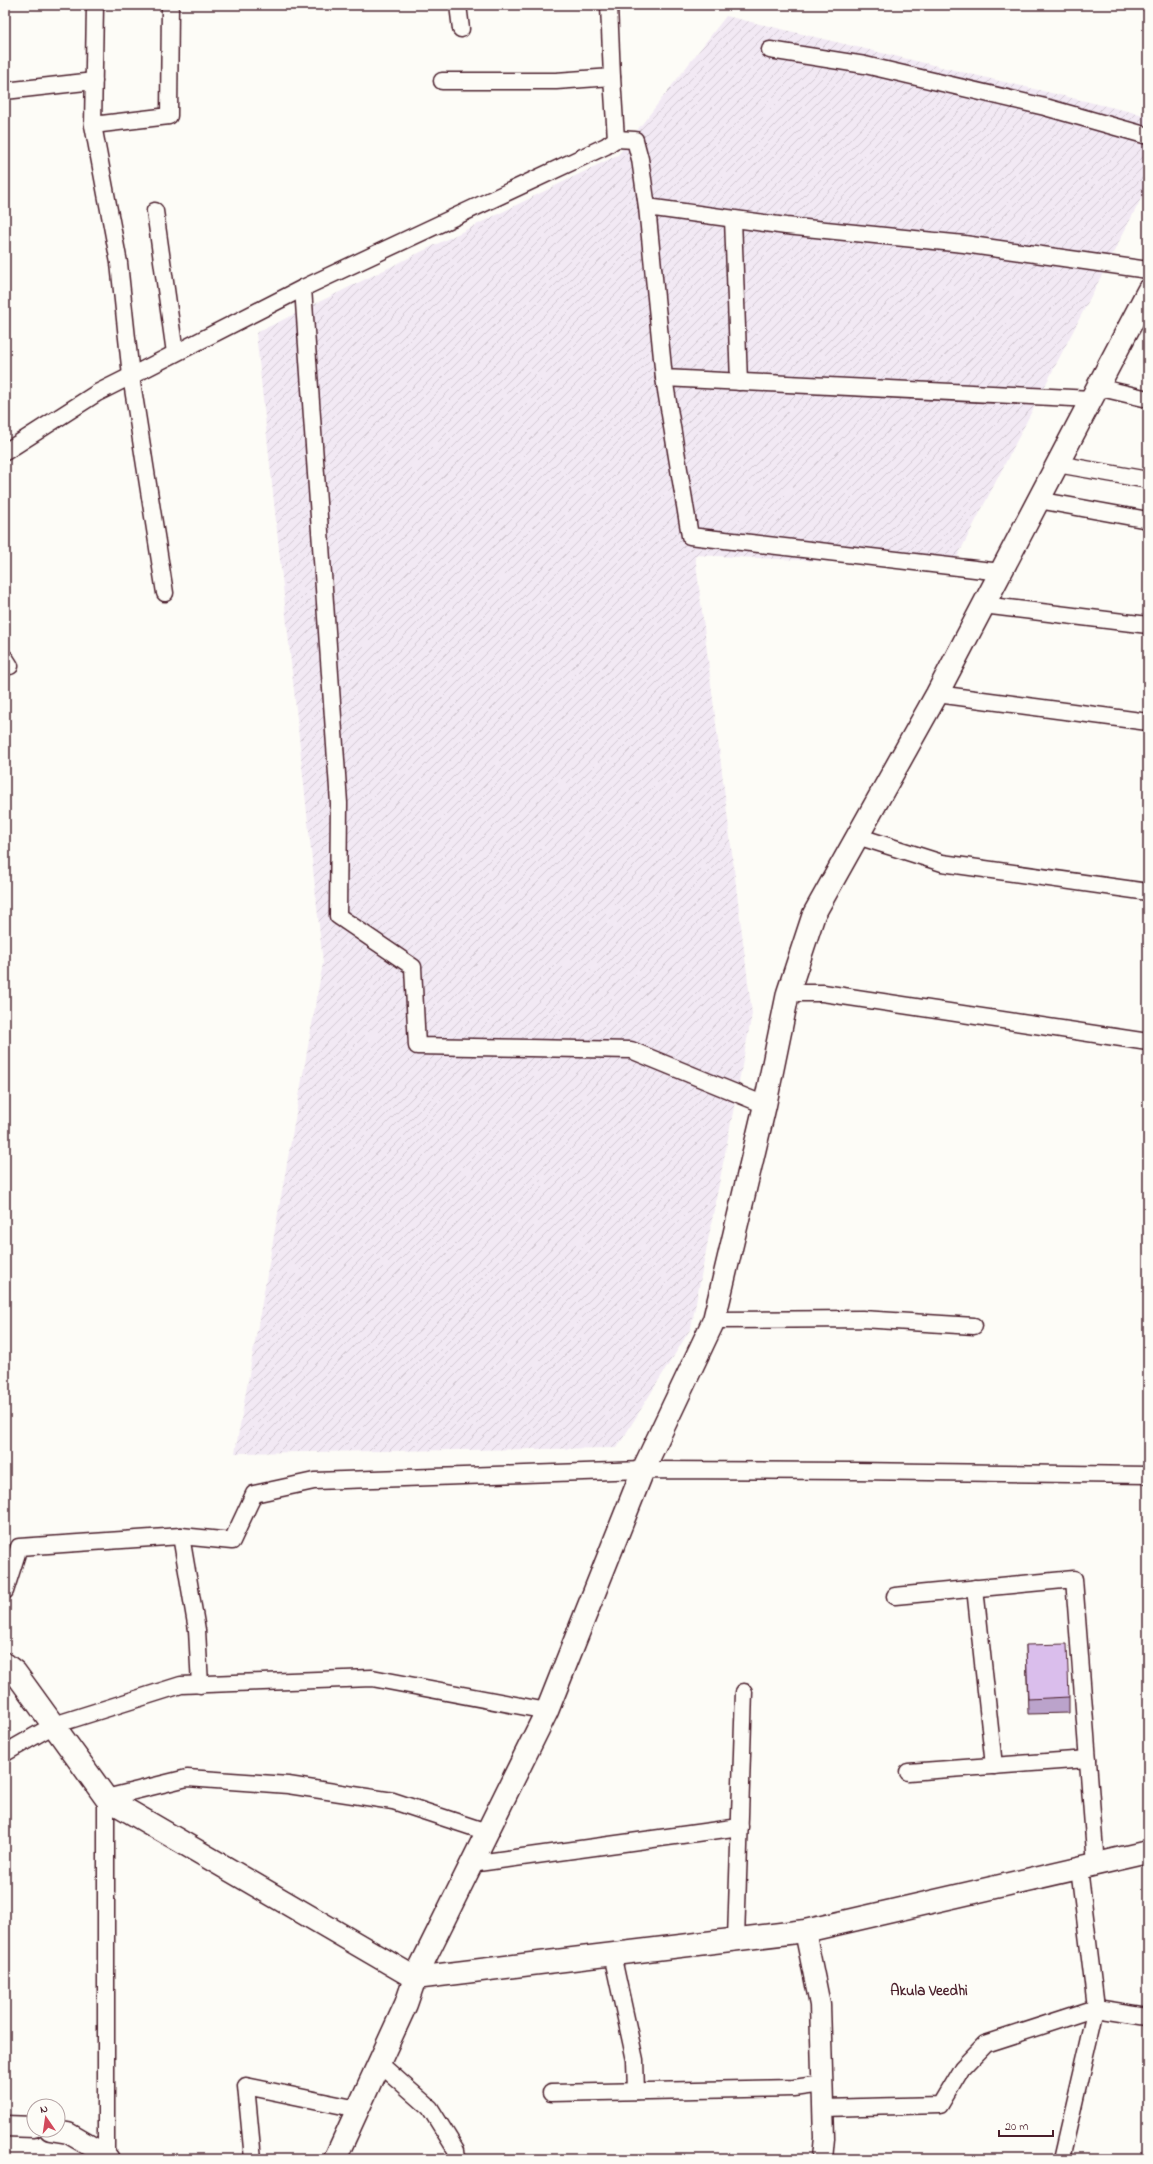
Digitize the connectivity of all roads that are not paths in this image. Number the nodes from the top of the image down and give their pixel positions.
1 (95, 5) edge
2 (170, 5) edge
3 (458, 5) edge
4 (609, 5) edge
5 (461, 29) dead end
6 (770, 50) dead end
7 (612, 77) junction
8 (94, 80) junction
9 (442, 81) dead end
10 (5, 91) edge
11 (93, 125) junction
12 (1148, 136) edge
13 (616, 138) junction
14 (646, 207) junction
15 (155, 211) dead end
16 (733, 219) junction
17 (1148, 270) edge
18 (303, 288) junction
19 (1148, 291) edge
20 (175, 353) junction
21 (131, 376) junction
22 (664, 378) junction
23 (739, 382) junction
24 (1094, 393) junction
25 (1148, 399) edge
26 (5, 452) edge
27 (1057, 464) junction
28 (1148, 480) edge
29 (1038, 500) junction
30 (1148, 520) edge
31 (1001, 572) junction
32 (165, 594) dead end
33 (984, 605) junction
34 (1148, 625) edge
35 (937, 694) junction
36 (1148, 722) edge
37 (857, 836) junction
38 (1148, 892) edge
39 (788, 993) junction
40 (1148, 1042) edge
41 (765, 1105) junction
42 (714, 1320) junction
43 (974, 1326) dead end
44 (643, 1470) junction
45 (1148, 1475) edge
46 (181, 1536) junction
47 (975, 1588) junction
48 (5, 1591) edge
49 (895, 1596) dead end
50 (5, 1664) edge
51 (200, 1685) junction
52 (744, 1692) dead end
53 (547, 1710) junction
54 (54, 1725) junction
55 (5, 1752) edge
56 (1088, 1759) junction
57 (994, 1766) junction
58 (908, 1772) dead end
59 (106, 1798) junction
60 (740, 1827) junction
61 (487, 1832) junction
62 (1148, 1852) edge
63 (471, 1864) junction
64 (1088, 1867) junction
65 (805, 1930) junction
66 (736, 1939) junction
67 (612, 1954) junction
68 (415, 1978) junction
69 (1096, 2008) junction
70 (1148, 2016) edge
71 (379, 2063) junction
72 (822, 2084) junction
73 (636, 2091) junction
74 (551, 2093) dead end
75 (823, 2108) junction
76 (358, 2109) junction
77 (5, 2126) edge
78 (26, 2127) edge
79 (66, 2133) edge
80 (107, 2157) edge
81 (253, 2159) edge
82 (335, 2159) edge
83 (457, 2159) edge
84 (822, 2159) edge
85 (1062, 2159) edge

1 - 8 street
2 - 11 street
3 - 5 street
4 - 7 street
6 - 12 street
7 - 9 street
7 - 13 street
8 - 10 street
8 - 11 street
11 - 21 street
13 - 14 street
13 - 18 street
14 - 16 street
14 - 22 street
15 - 20 street
16 - 17 street
16 - 23 street
18 - 20 street
18 - 41 street
19 - 24 main road
20 - 21 street
21 - 26 street
21 - 32 street
22 - 23 street
22 - 31 street
23 - 24 street
24 - 25 street
24 - 27 main road
27 - 28 street
27 - 29 main road
29 - 30 street
29 - 31 main road
31 - 33 main road
33 - 34 street
33 - 35 main road
35 - 36 street
35 - 37 main road
37 - 38 street
37 - 39 main road
39 - 40 street
39 - 41 main road
41 - 42 main road
42 - 43 street
42 - 44 main road
44 - 45 street
44 - 46 street
44 - 53 main road
46 - 48 street
46 - 51 street
47 - 49 street
47 - 56 street
47 - 57 street
50 - 54 main road
51 - 53 street
51 - 54 street
52 - 60 street
53 - 61 main road
54 - 55 street
54 - 59 main road
56 - 57 street
56 - 64 street
57 - 58 street
59 - 61 street
59 - 68 main road
59 - 80 street
60 - 63 street
60 - 66 street
61 - 63 main road
62 - 64 main road
63 - 68 main road
64 - 65 main road
64 - 69 street
65 - 66 main road
65 - 72 street
66 - 67 main road
67 - 68 main road
67 - 73 street
68 - 71 main road
69 - 70 street
69 - 75 street
69 - 85 street
71 - 76 main road
71 - 83 street
72 - 73 street
72 - 75 street
73 - 74 street
75 - 84 street
76 - 81 street
76 - 82 main road
77 - 78 street
79 - 80 street

